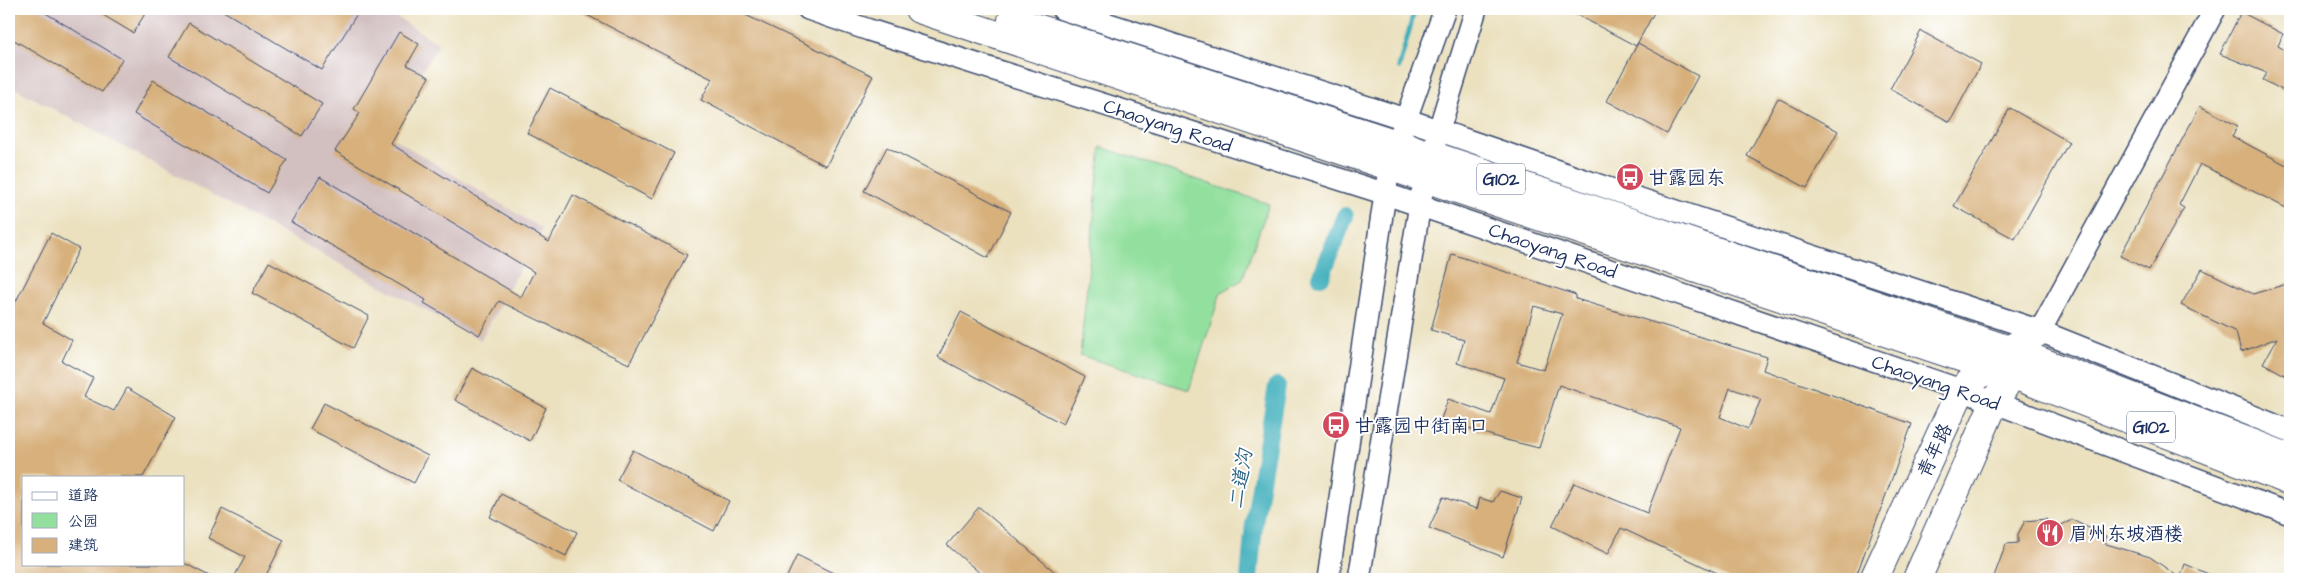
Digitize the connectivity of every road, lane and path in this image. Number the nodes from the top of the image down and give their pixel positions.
1 (808, 9) edge
2 (919, 9) edge
3 (976, 9) edge
4 (1062, 9) edge
5 (1445, 9) edge
6 (1476, 9) edge
7 (2215, 9) edge
8 (1405, 119) junction
9 (1432, 155) junction
10 (1394, 156) junction
11 (1383, 194) junction
12 (1418, 205) junction
13 (2040, 331) junction
14 (2009, 361) junction
15 (1962, 390) junction
16 (1994, 403) junction
17 (2290, 431) edge
18 (2290, 458) edge
19 (2290, 481) edge
20 (2290, 514) edge
21 (1328, 579) edge
22 (1359, 579) edge
23 (1874, 579) edge
24 (1917, 579) edge

1 - 11 street, Chaoyang Road
2 - 10 main road, Chaoyang Road / G102
3 - 10 main road, Chaoyang Road / G102
4 - 8 street, Chaoyang Road
5 - 8 street
6 - 9 street
7 - 13 street
8 - 9 street, Chaoyang Road
8 - 10 street
9 - 10 main road, Chaoyang Road / G102
9 - 12 street
9 - 13 street, Chaoyang Road
9 - 14 main road, Chaoyang Road / G102
10 - 11 street
11 - 12 street, Chaoyang Road
11 - 21 street
12 - 15 street, Chaoyang Road
12 - 22 street
13 - 14 main road, 青年路
13 - 17 street, Chaoyang Road
14 - 15 main road, 青年路
14 - 16 main road, 青年路
14 - 18 main road, Chaoyang Road / G102
14 - 19 main road, Chaoyang Road / G102
15 - 16 street, Chaoyang Road
15 - 23 main road, 青年路
16 - 20 street, Chaoyang Road
16 - 24 main road, 青年路

